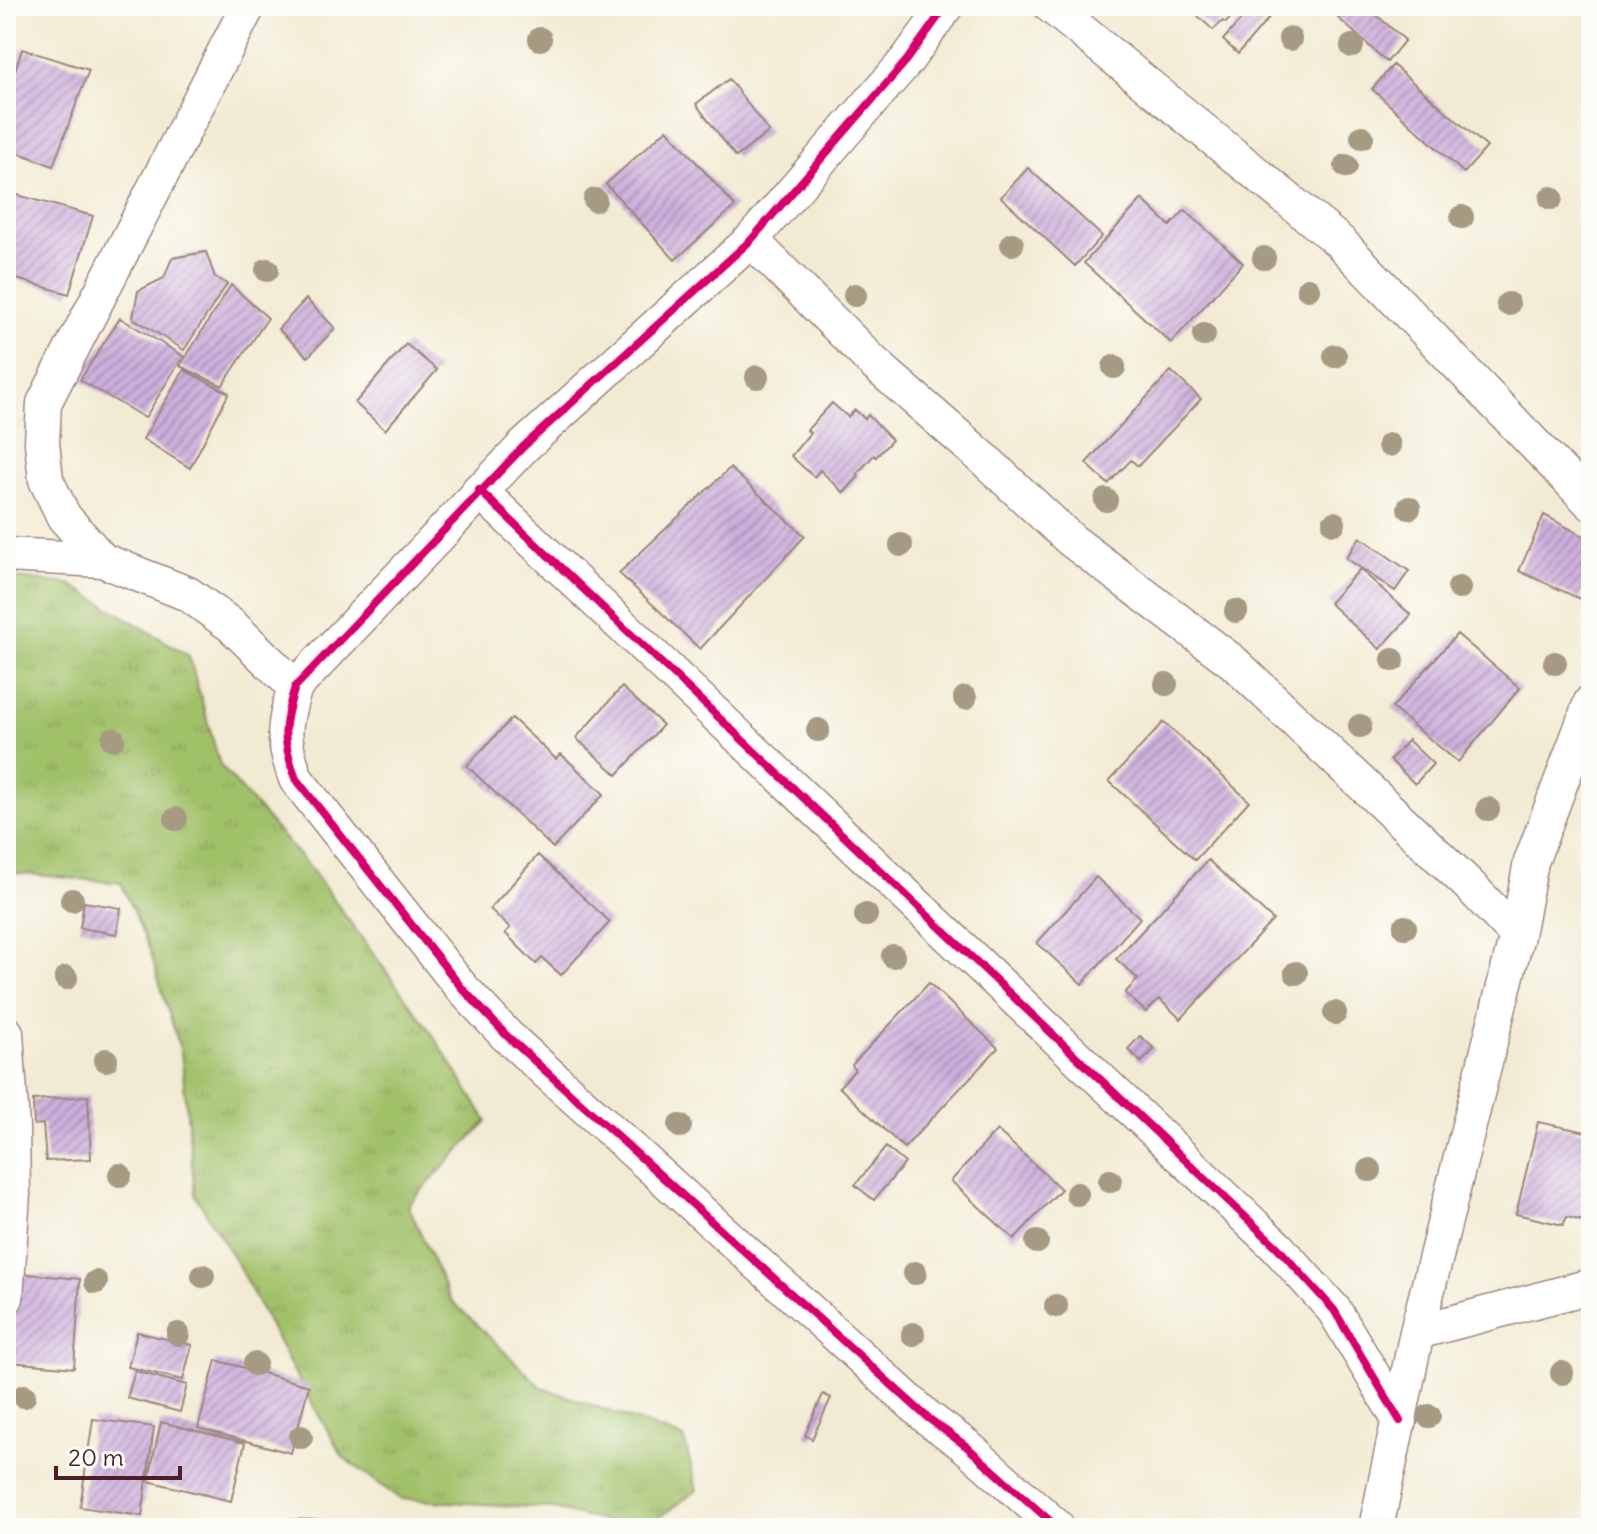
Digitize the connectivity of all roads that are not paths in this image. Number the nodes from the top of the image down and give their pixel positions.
1 (248, 6) edge
2 (946, 6) edge
3 (1051, 6) edge
4 (751, 240) junction
5 (479, 490) junction
6 (1591, 503) edge
7 (6, 555) edge
8 (102, 560) junction
9 (295, 687) junction
10 (1591, 702) edge
11 (1517, 935) junction
12 (6, 1033) edge
13 (1591, 1286) edge
14 (6, 1298) edge
15 (1417, 1332) junction
16 (1400, 1421) junction
17 (1058, 1528) edge
18 (1376, 1528) edge

1 - 8 street
2 - 4 street
3 - 6 street
4 - 5 street
4 - 11 street
5 - 9 street
5 - 16 street
7 - 8 street
8 - 9 street
9 - 17 street
10 - 11 street
11 - 15 street
12 - 14 street
13 - 15 street
15 - 16 street
16 - 18 street

